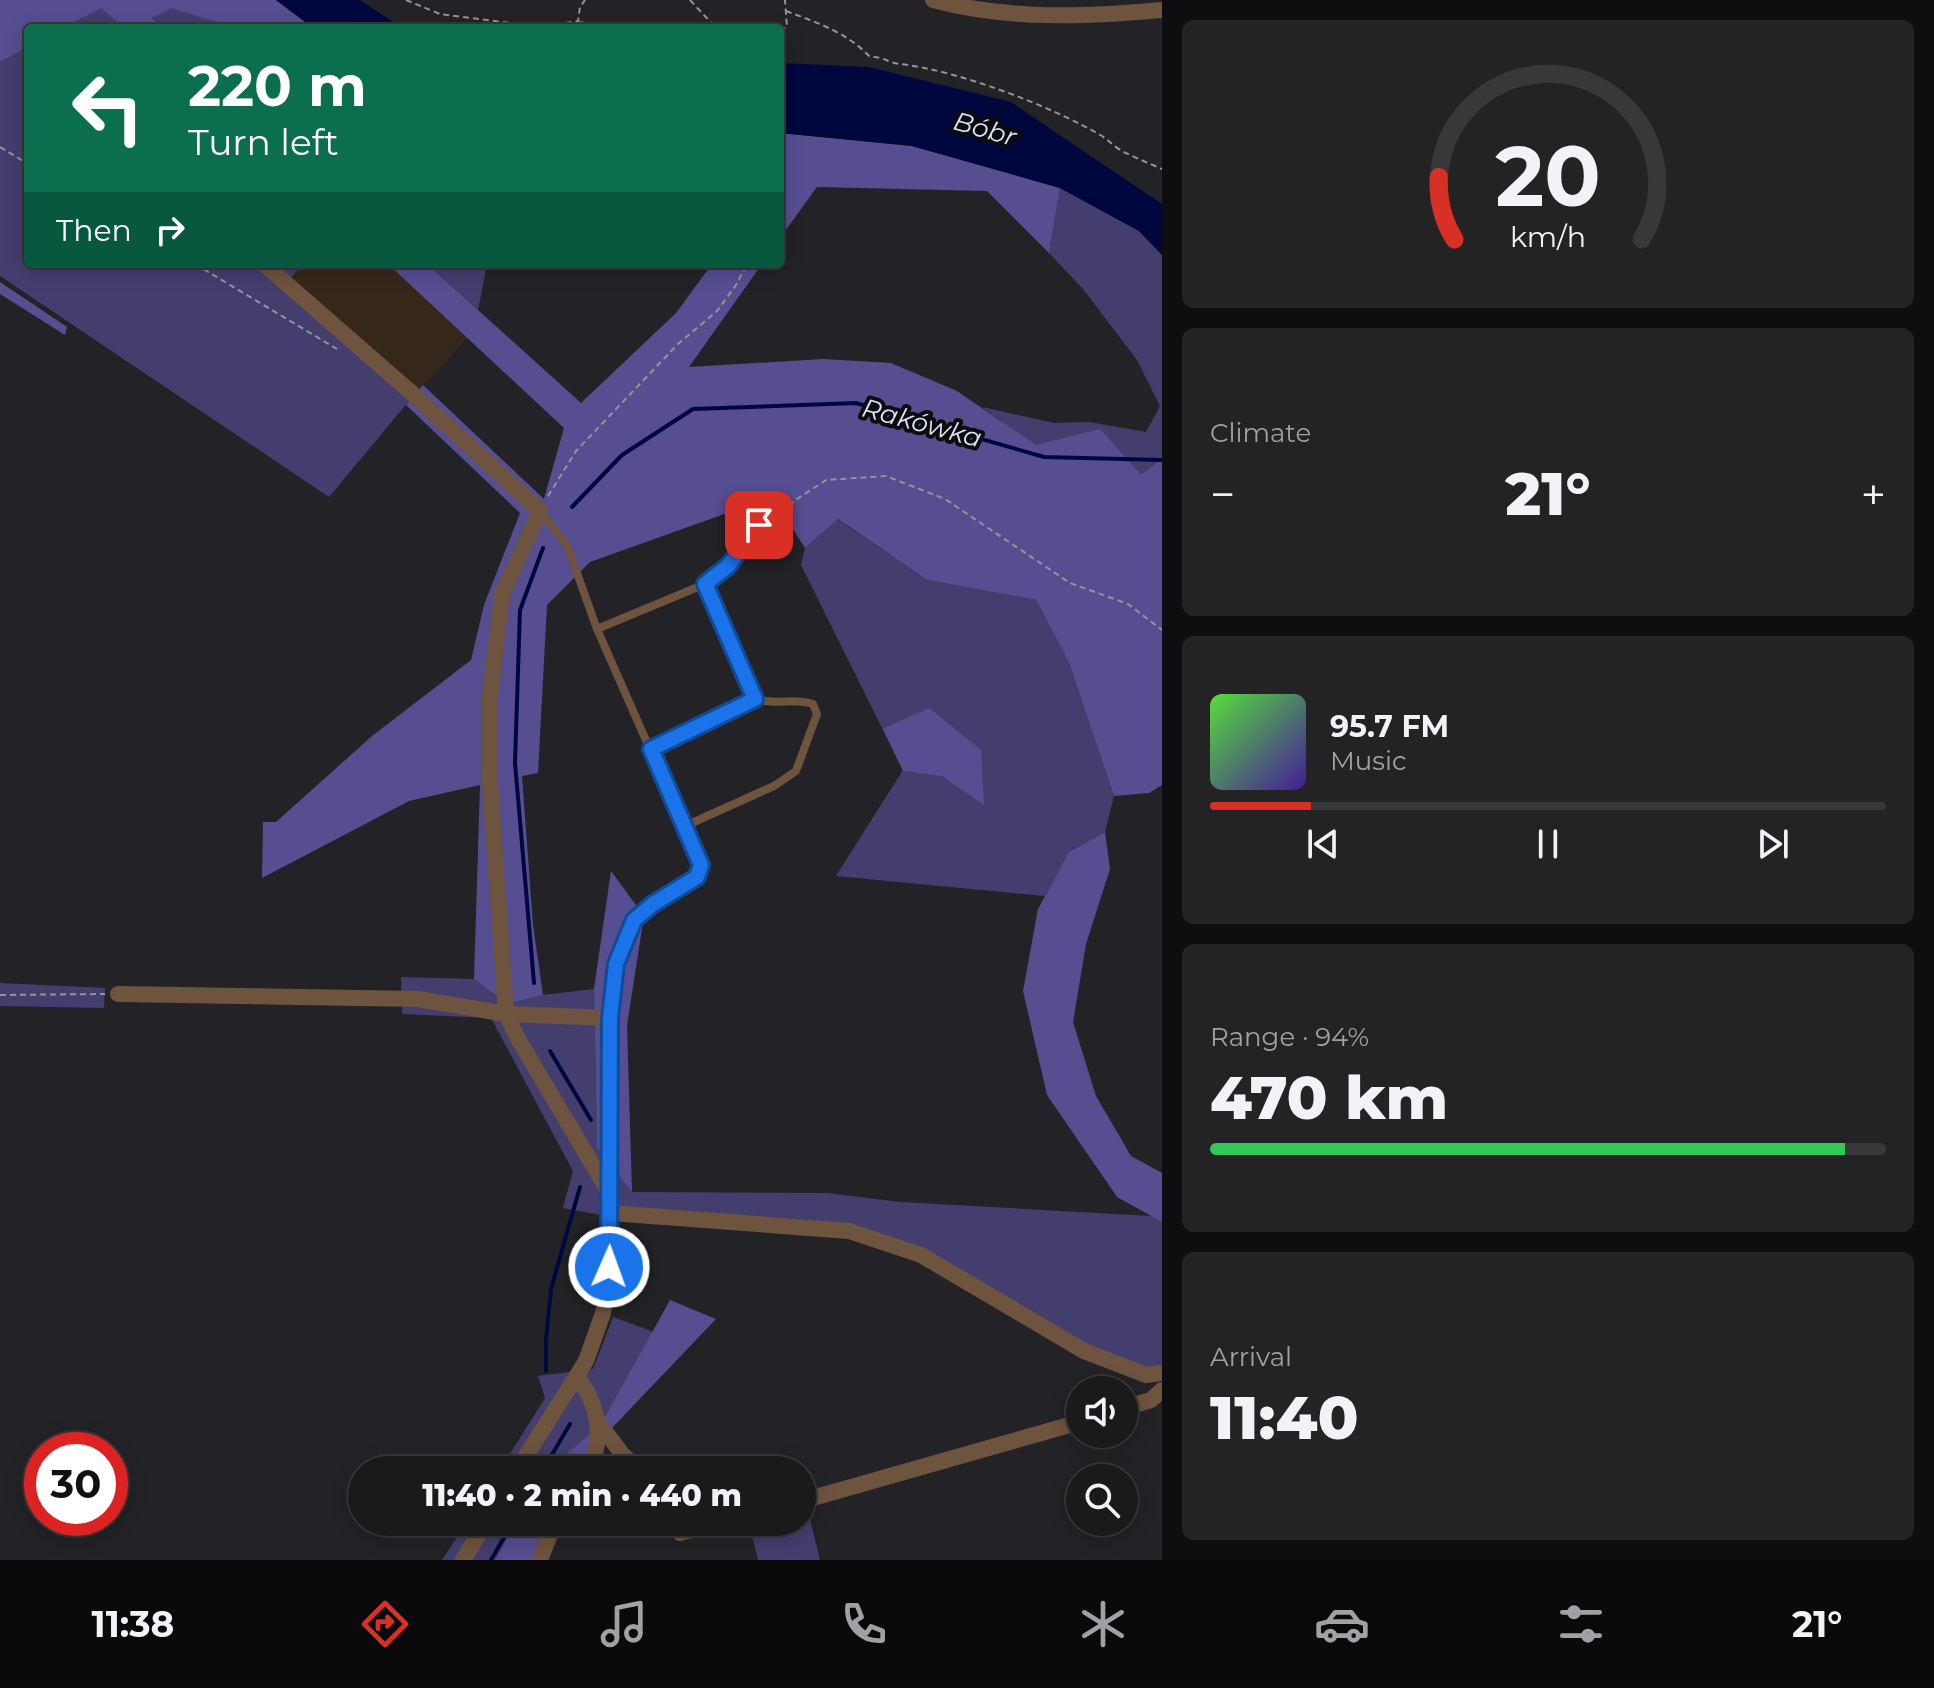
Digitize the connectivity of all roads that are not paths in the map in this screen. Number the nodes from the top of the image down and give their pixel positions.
1 (933, 0) edge
2 (969, 4) edge
3 (1162, 10) edge
4 (269, 268) edge
5 (540, 511) junction
6 (781, 511) road end
7 (705, 584) junction
8 (597, 629) junction
9 (755, 699) junction
10 (651, 749) junction
11 (685, 826) junction
12 (683, 887) joint
13 (118, 994) road end
14 (506, 1014) junction
15 (610, 1018) junction
16 (610, 1194) junction
17 (611, 1213) junction
18 (1162, 1373) edge
19 (577, 1377) junction
20 (1162, 1390) edge
21 (1138, 1404) edge
22 (598, 1422) junction
23 (1066, 1426) edge
24 (623, 1455) joint
25 (526, 1456) edge
26 (595, 1456) edge
27 (606, 1456) edge
28 (816, 1497) edge
29 (478, 1536) edge
30 (549, 1536) edge
31 (463, 1560) edge
32 (540, 1560) edge

1 - 2 street
2 - 3 street
4 - 5 street
5 - 8 lane
5 - 14 street
6 - 7 lane
7 - 8 lane
7 - 9 lane
8 - 10 lane
9 - 10 lane
9 - 11 lane
10 - 11 lane
11 - 12 lane
12 - 15 street
13 - 14 street
14 - 15 street
14 - 16 street
15 - 16 street
16 - 17 street
17 - 18 street
17 - 19 street
19 - 22 street
19 - 25 street
20 - 21 street
22 - 24 street
22 - 26 street
23 - 28 street
24 - 27 street
29 - 31 street
30 - 32 street

